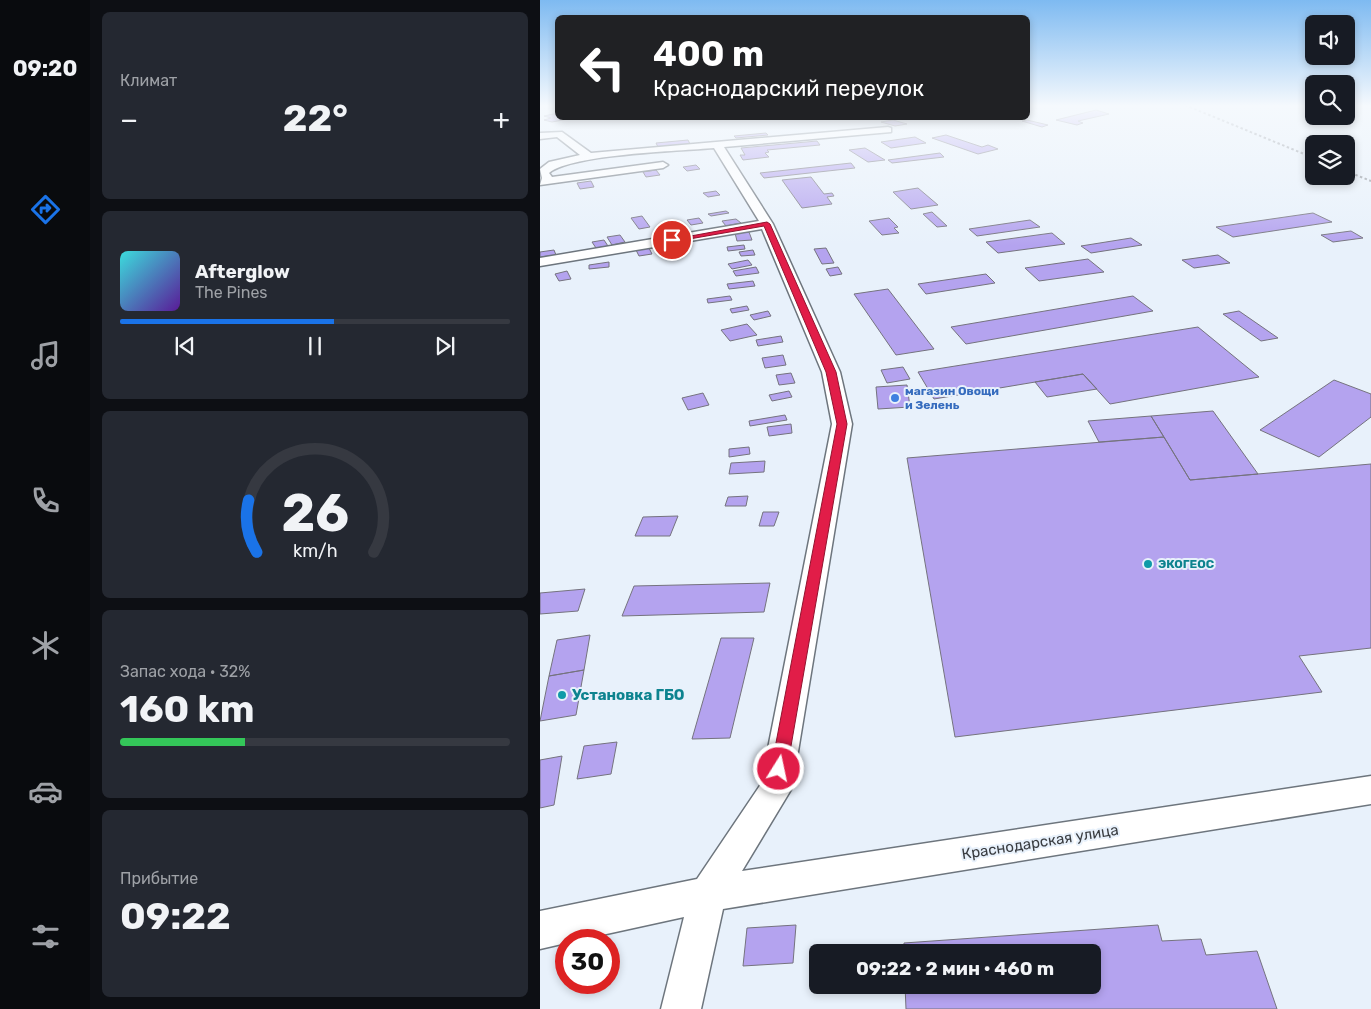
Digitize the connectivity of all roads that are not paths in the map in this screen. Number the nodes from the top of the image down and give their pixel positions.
1 (584, 152) edge
2 (732, 152) edge
3 (719, 154) junction
4 (589, 156) junction
5 (677, 163) dead end
6 (545, 182) edge
7 (767, 224) junction
8 (540, 262) edge
9 (1371, 790) edge
10 (708, 894) junction
11 (540, 930) edge
12 (681, 1009) edge

1 - 4 street
2 - 3 street
3 - 4 street
3 - 7 street
4 - 6 street
5 - 6 street
7 - 8 street
7 - 10 street
9 - 10 street, Краснодарская улица
10 - 11 street, Краснодарская улица
10 - 12 street

